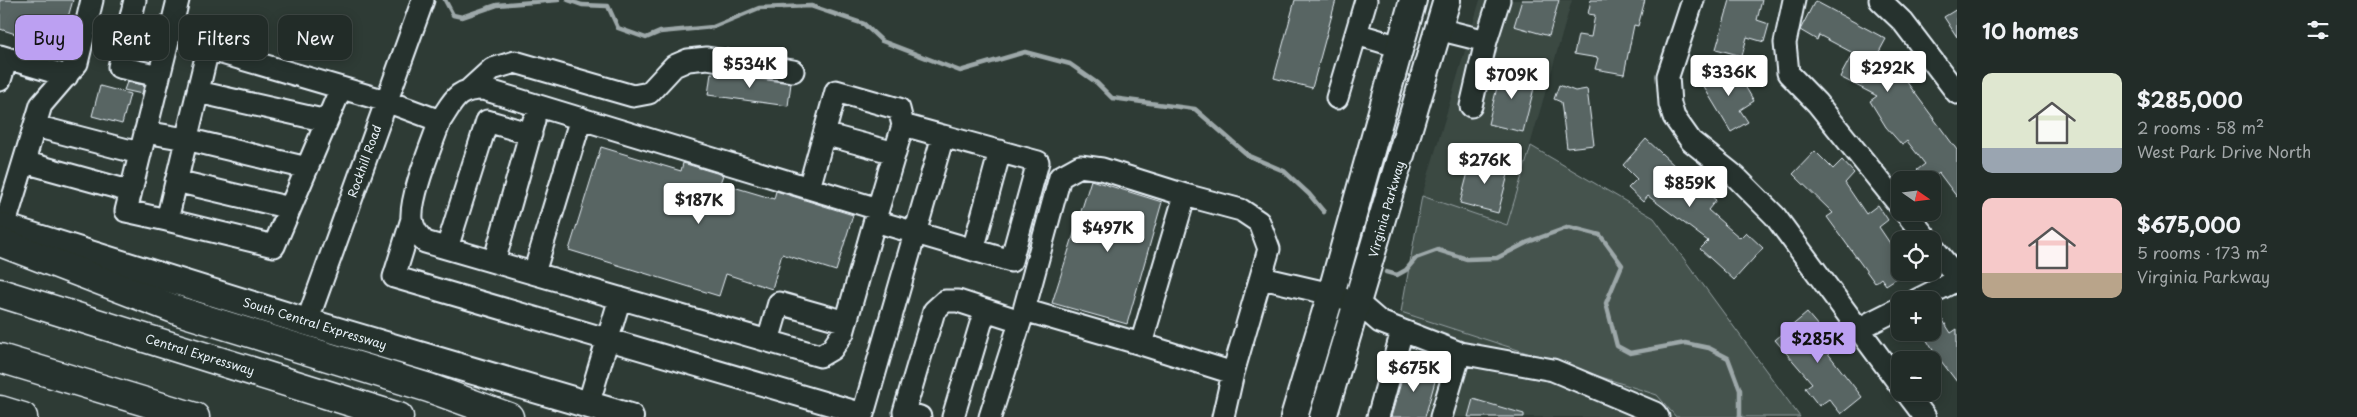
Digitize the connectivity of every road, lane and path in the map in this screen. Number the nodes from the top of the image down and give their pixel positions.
1 (92, 0) edge
2 (135, 0) edge
3 (178, 0) edge
4 (1366, 0) edge
5 (1414, 0) edge
6 (1447, 0) edge
7 (1499, 0) edge
8 (1693, 0) edge
9 (1794, 0) edge
10 (1880, 0) edge
11 (423, 1) edge
12 (1438, 30) junction
13 (1356, 34) junction
14 (1486, 41) junction
15 (1400, 47) junction
16 (3, 57) edge
17 (793, 70) dead end
18 (67, 76) junction
19 (159, 76) junction
20 (0, 80) edge
21 (1954, 82) edge
22 (341, 88) junction
23 (470, 89) junction
24 (198, 92) junction
25 (1337, 98) dead end
26 (386, 101) junction
27 (539, 106) junction
28 (1470, 106) dead end
29 (581, 118) junction
30 (327, 121) junction
31 (440, 121) junction
32 (904, 125) junction
33 (35, 126) junction
34 (145, 132) junction
35 (530, 134) junction
36 (824, 134) junction
37 (943, 136) junction
38 (186, 139) junction
39 (1000, 151) junction
40 (139, 153) junction
41 (895, 153) junction
42 (307, 168) junction
43 (14, 173) edge
44 (176, 182) junction
45 (808, 188) junction
46 (129, 191) junction
47 (1185, 195) junction
48 (1891, 195) edge
49 (290, 208) junction
50 (876, 215) junction
51 (412, 219) junction
52 (167, 220) junction
53 (1912, 221) edge
54 (1, 231) edge
55 (1921, 231) edge
56 (915, 233) junction
57 (447, 248) junction
58 (973, 250) junction
59 (1941, 258) edge
60 (494, 262) junction
61 (534, 273) junction
62 (1262, 278) junction
63 (1957, 278) edge
64 (1933, 291) edge
65 (0, 293) edge
66 (1331, 294) junction
67 (620, 298) junction
68 (1358, 303) junction
69 (985, 310) junction
70 (1891, 312) edge
71 (1022, 316) junction
72 (307, 322) junction
73 (846, 322) junction
74 (1858, 329) junction
75 (1402, 331) junction
76 (608, 340) junction
77 (768, 341) junction
78 (1141, 344) junction
79 (1460, 353) junction
80 (0, 358) edge
81 (1891, 372) edge
82 (1233, 373) junction
83 (1913, 401) edge
84 (588, 405) junction
85 (0, 410) edge
86 (1649, 415) edge
87 (23, 417) edge
88 (196, 417) edge
89 (399, 417) edge
90 (509, 417) edge
91 (630, 417) edge
92 (920, 417) edge
93 (954, 417) edge
94 (990, 417) edge
95 (1223, 417) edge
96 (1294, 417) edge
97 (1323, 417) edge
98 (1378, 417) edge
99 (1441, 417) edge
100 (1925, 417) edge

1 - 18 street
2 - 19 street
3 - 19 street
4 - 13 street
5 - 15 main road
6 - 12 main road, Virginia Parkway
7 - 14 street
8 - 74 street
9 - 48 street
10 - 21 street
11 - 26 street, Rockhill Road
12 - 14 street
12 - 68 main road, Virginia Parkway
13 - 15 street
13 - 25 street
14 - 28 street
15 - 66 main road
16 - 18 street
16 - 20 street
17 - 23 street
18 - 33 street
19 - 34 street
22 - 24 street
22 - 26 street
22 - 30 street
23 - 27 street
23 - 31 street
24 - 30 street
24 - 38 street
26 - 31 street
26 - 72 street, Rockhill Road
27 - 29 street
27 - 35 street
29 - 45 street
29 - 61 street
30 - 42 street
31 - 51 street
32 - 36 street
32 - 37 street
32 - 41 street
33 - 40 street
33 - 43 street
34 - 38 street
34 - 40 street
35 - 57 street
35 - 60 street
36 - 41 street
36 - 45 street
37 - 39 street
37 - 56 street
38 - 42 street
38 - 44 street
39 - 58 street
39 - 58 street
40 - 46 street
41 - 50 street
42 - 49 street
43 - 46 street
43 - 54 street
44 - 49 street
44 - 52 street
45 - 50 street
46 - 52 street
47 - 62 street
47 - 71 street
47 - 78 street
49 - 52 street
50 - 56 street
50 - 73 street
51 - 57 street
51 - 76 street
53 - 55 street
54 - 72 main road, South Central Expressway
54 - 90 highway
56 - 58 street
56 - 76 street
57 - 60 street
59 - 63 street
60 - 61 street
61 - 67 street
62 - 66 street
62 - 82 street
63 - 64 street
65 - 89 highway, Central Expressway
66 - 68 street
66 - 96 main road
67 - 76 street
67 - 77 street
68 - 75 street
68 - 97 main road, Virginia Parkway
69 - 71 street
69 - 92 street
69 - 93 street
70 - 74 street
71 - 78 street
71 - 94 street
72 - 84 main road, South Central Expressway
73 - 77 street
73 - 77 street
74 - 81 street
75 - 79 street
75 - 98 street
76 - 84 street
78 - 82 street
79 - 86 street
79 - 99 street
80 - 88 highway
82 - 95 street
83 - 100 street
84 - 91 main road, South Central Expressway
85 - 87 highway

